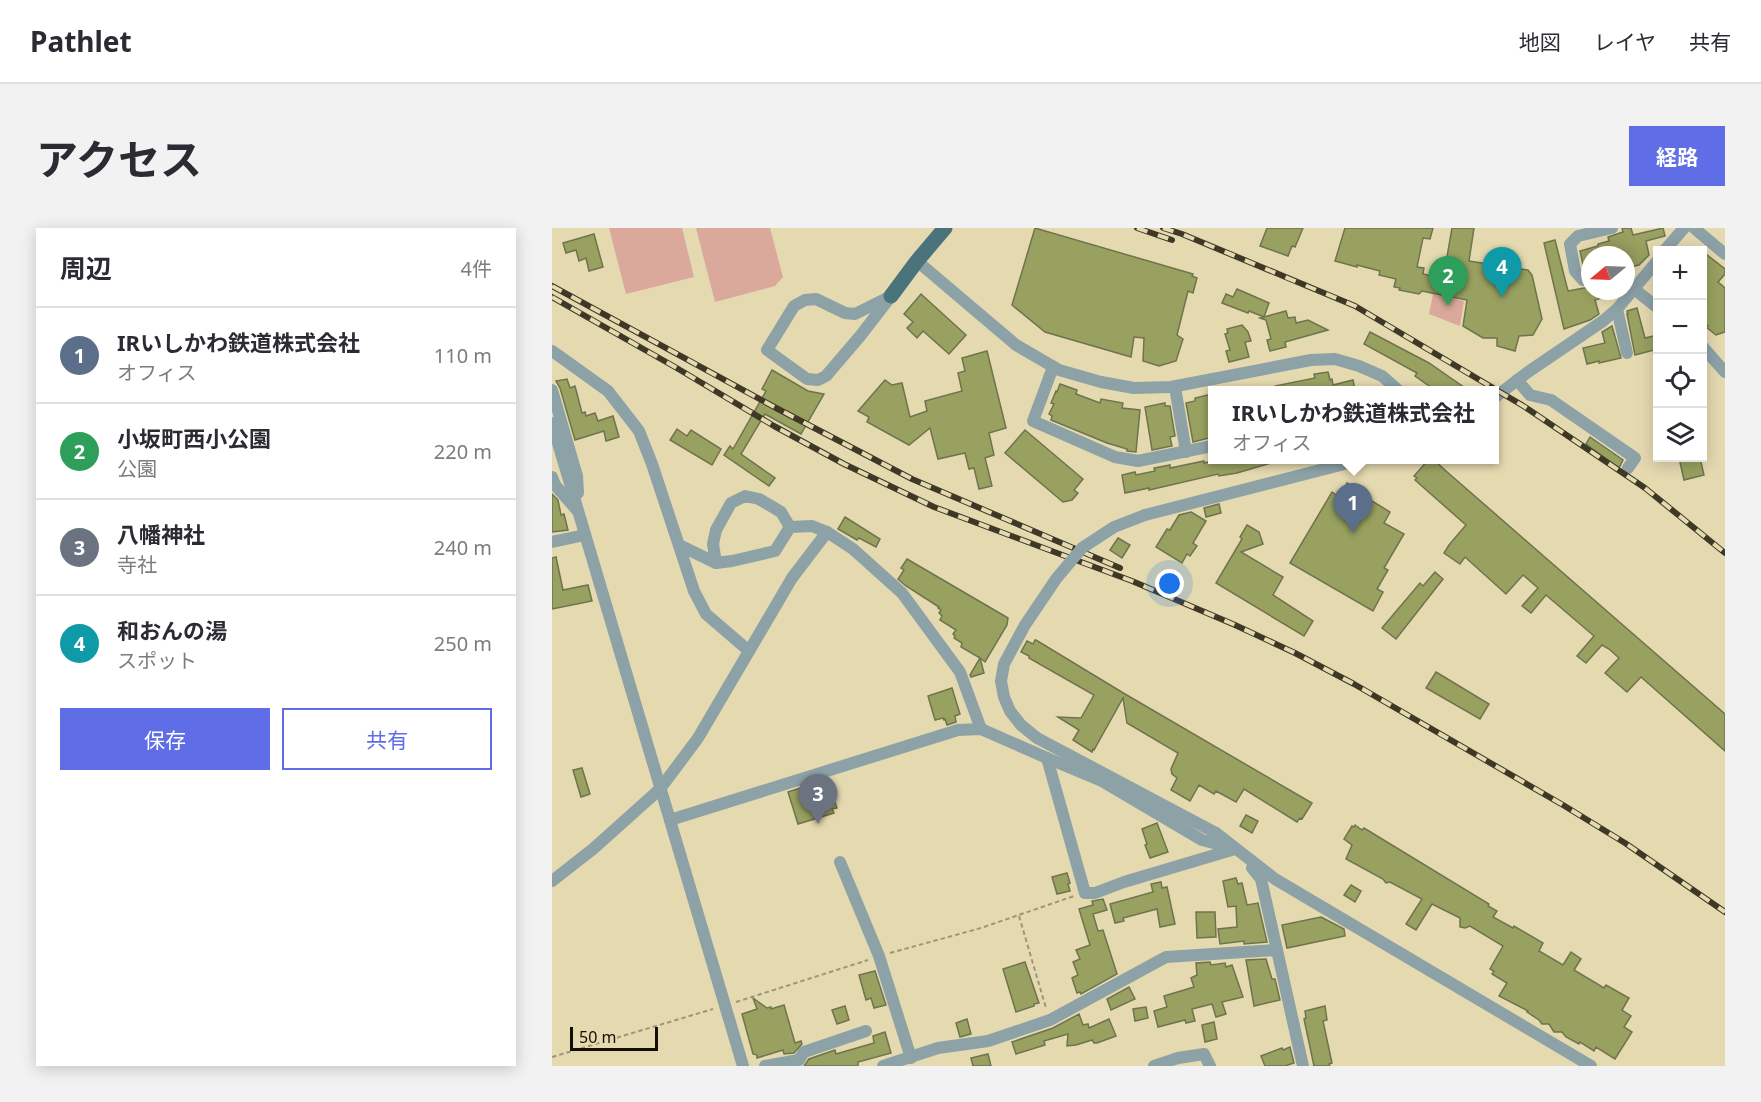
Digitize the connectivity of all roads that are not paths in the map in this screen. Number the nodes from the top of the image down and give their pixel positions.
1 (945, 228) edge
2 (1612, 228) edge
3 (1684, 228) edge
4 (1694, 228) edge
5 (1668, 246) edge
6 (1725, 254) edge
7 (917, 261) junction
8 (1653, 266) edge
9 (1581, 278) edge
10 (1635, 285) edge
11 (1635, 294) edge
12 (891, 296) junction
13 (1624, 300) edge
14 (1653, 305) edge
15 (1617, 309) junction
16 (1707, 352) edge
17 (1627, 353) dead end
18 (553, 355) edge
19 (1053, 367) junction
20 (1725, 372) edge
21 (1517, 381) junction
22 (1393, 386) edge
23 (1175, 387) junction
24 (552, 390) edge
25 (1499, 394) edge
26 (552, 423) edge
27 (1208, 447) edge
28 (1186, 452) junction
29 (1341, 464) edge
30 (1628, 468) dead end
31 (552, 477) edge
32 (578, 512) junction
33 (790, 527) junction
34 (827, 532) junction
35 (585, 535) junction
36 (552, 542) edge
37 (679, 545) junction
38 (716, 563) junction
39 (749, 651) junction
40 (981, 729) junction
41 (1047, 758) junction
42 (660, 789) junction
43 (670, 820) junction
44 (1235, 849) junction
45 (840, 862) dead end
46 (552, 867) edge
47 (565, 870) junction
48 (552, 881) edge
49 (1277, 950) junction
50 (866, 1031) dead end
51 (919, 1060) edge
52 (1300, 1065) edge
53 (743, 1066) edge
54 (765, 1066) edge
55 (883, 1066) edge
56 (1154, 1066) edge
57 (1210, 1066) edge
58 (1591, 1066) edge

1 - 7 main road
2 - 9 street
3 - 5 street
4 - 6 street
7 - 12 main road
7 - 19 street
8 - 10 street
11 - 14 street
12 - 12 street
13 - 15 street
15 - 17 street
15 - 21 street
16 - 20 street
18 - 37 street
19 - 23 street
19 - 28 street
21 - 25 street
21 - 30 street
22 - 23 street
23 - 28 street
24 - 32 street
26 - 32 street
27 - 28 street
29 - 44 street, bridge
31 - 32 street
32 - 35 street
33 - 34 street
33 - 38 street
33 - 38 street
34 - 39 street
34 - 40 street
35 - 36 street
35 - 42 street
37 - 38 street
37 - 39 street
39 - 42 street
40 - 41 street
40 - 43 street
41 - 44 street
41 - 44 street
42 - 43 street
42 - 47 street
43 - 53 street
44 - 49 street
44 - 58 street
45 - 51 street
46 - 47 street
47 - 48 street
49 - 51 street
49 - 52 street
50 - 54 street
51 - 55 street
56 - 57 street

